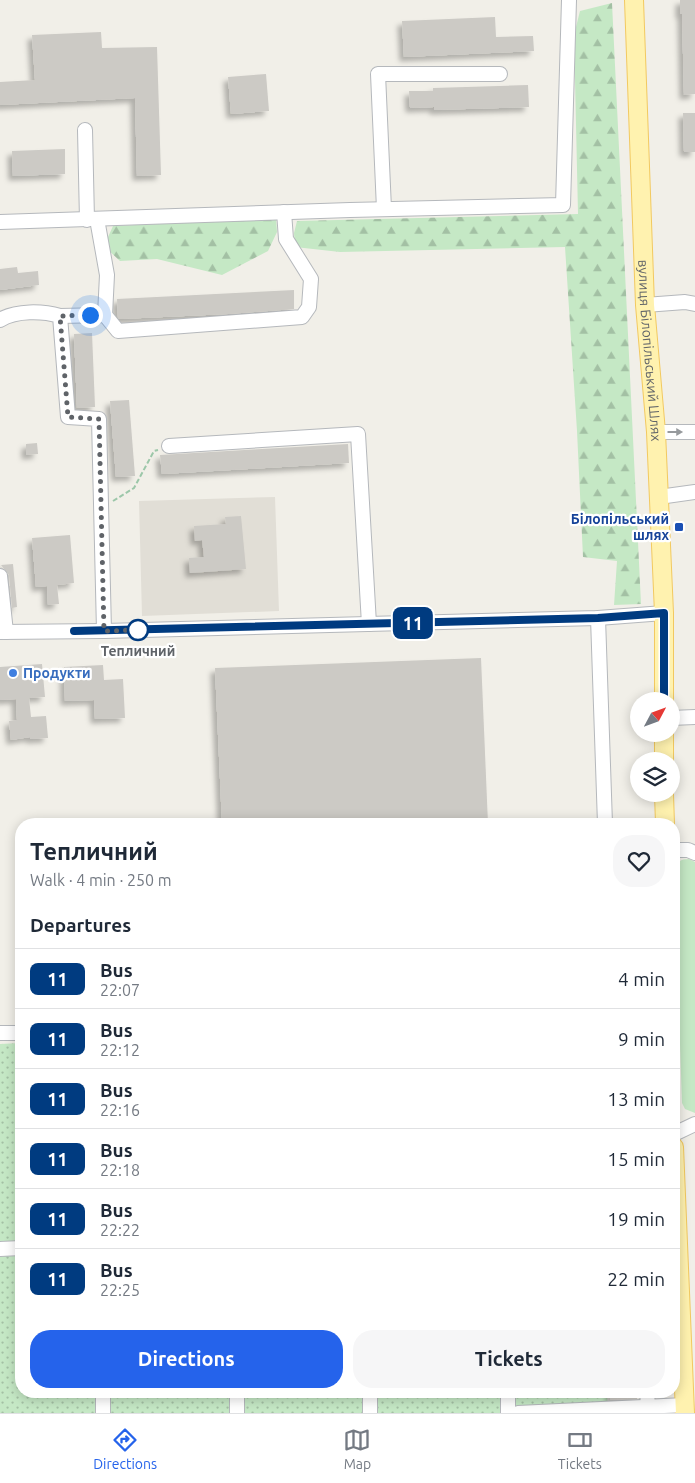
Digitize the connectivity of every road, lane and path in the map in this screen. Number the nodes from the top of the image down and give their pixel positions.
1 (569, 0) edge
2 (634, 0) edge
3 (500, 74) dead end
4 (85, 130) dead end
5 (384, 209) junction
6 (284, 212) junction
7 (92, 219) junction
8 (0, 222) edge
9 (695, 304) edge
10 (645, 305) junction
11 (105, 315) junction
12 (60, 316) junction
13 (0, 320) edge
14 (656, 432) junction
15 (695, 432) edge
16 (169, 446) joint
17 (695, 492) edge
18 (659, 497) junction
19 (101, 509) junction
20 (0, 576) edge
21 (664, 613) junction
22 (598, 618) junction
23 (369, 624) junction
24 (104, 631) junction
25 (3, 632) edge
26 (664, 692) edge
27 (695, 717) edge
28 (680, 718) edge
29 (664, 802) edge
30 (605, 818) edge
31 (665, 818) edge
32 (680, 850) edge
33 (695, 853) edge
34 (0, 1033) edge
35 (15, 1033) edge
36 (695, 1124) edge
37 (680, 1131) edge
38 (680, 1227) edge
39 (15, 1248) edge
40 (0, 1249) edge
41 (689, 1348) edge
42 (102, 1398) edge
43 (237, 1398) edge
44 (370, 1398) edge
45 (508, 1398) edge
46 (647, 1398) edge
47 (648, 1407) junction
48 (685, 1409) edge
49 (103, 1413) edge
50 (237, 1413) edge
51 (370, 1413) edge
52 (508, 1413) edge
53 (518, 1413) edge

1 - 5 street
2 - 10 main road, вулиця Білопільський Шлях
3 - 5 street
4 - 7 street
5 - 6 street
6 - 7 street
6 - 11 street
7 - 8 street
7 - 11 street
9 - 10 street
10 - 14 main road, вулиця Білопільський Шлях
11 - 12 street
12 - 13 street
12 - 19 street
14 -> 15 street
14 - 18 main road, вулиця Білопільський Шлях
16 - 19 path
16 - 23 street
17 - 18 street
18 - 21 main road, вулиця Білопільський Шлях
19 - 24 street
20 - 25 street
21 - 22 street
21 - 26 main road, вулиця Білопільський Шлях
22 - 23 street
22 - 30 street
23 - 24 street
24 - 25 street
27 - 28 street
29 - 31 main road
32 - 33 street
34 - 35 street
36 - 37 street
38 - 41 main road
39 - 40 street
41 - 48 main road
42 - 49 street
43 - 50 street
44 - 51 street
45 - 52 street
46 - 47 street
47 - 48 street
47 - 53 street

